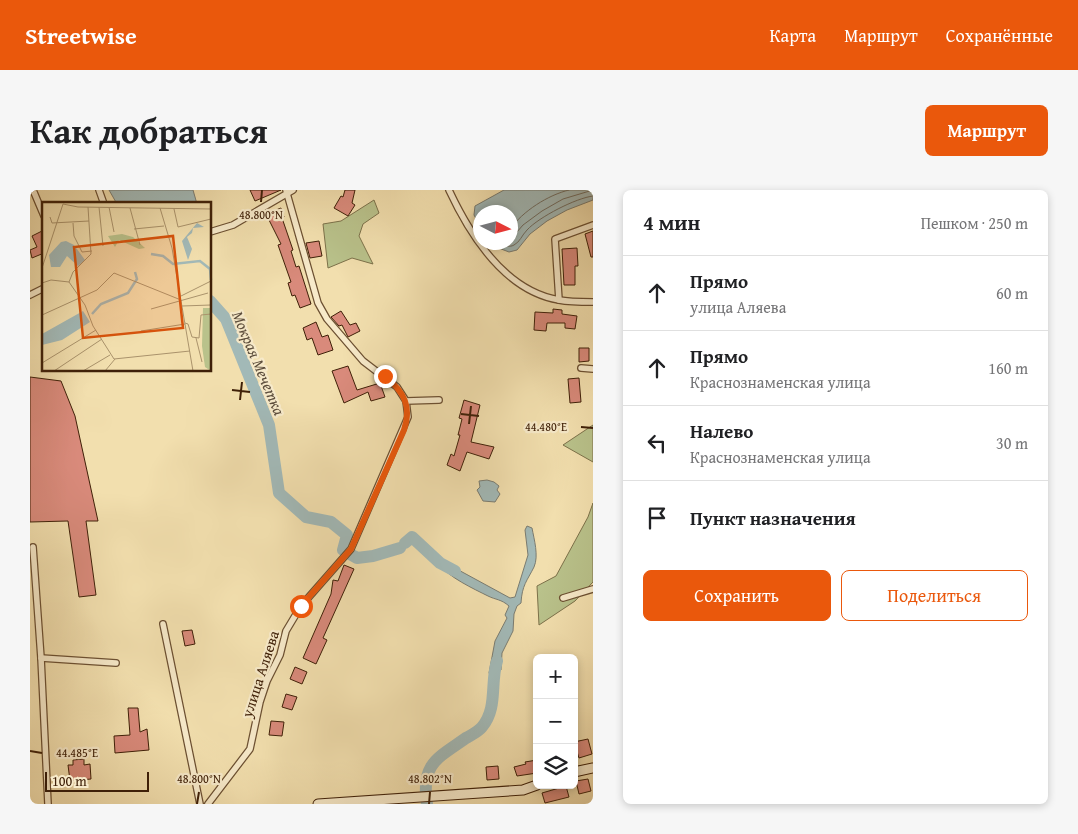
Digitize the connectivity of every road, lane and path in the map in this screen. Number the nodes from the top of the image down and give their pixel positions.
1 (33, 190) edge
2 (449, 190) edge
3 (289, 191) edge
4 (42, 211) edge
5 (593, 225) edge
6 (211, 232) edge
7 (42, 289) edge
8 (30, 295) edge
9 (558, 300) junction
10 (593, 302) edge
11 (581, 368) dead end
12 (593, 369) edge
13 (439, 400) dead end
14 (406, 401) junction
15 (33, 548) dead end
16 (593, 589) edge
17 (563, 598) dead end
18 (163, 624) dead end
19 (41, 658) junction
20 (116, 663) dead end
21 (593, 768) edge
22 (578, 771) edge
23 (533, 786) edge
24 (48, 804) edge
25 (200, 804) edge
26 (208, 804) edge
27 (318, 804) edge

1 - 4 street
2 - 9 street
3 - 6 street
3 - 14 street
5 - 9 street
7 - 8 street
9 - 10 street
11 - 12 street
13 - 14 street
14 - 26 street, улица Аляева
15 - 19 street
16 - 17 street
18 - 25 street
19 - 20 street
19 - 24 street
21 - 22 street
23 - 27 street

